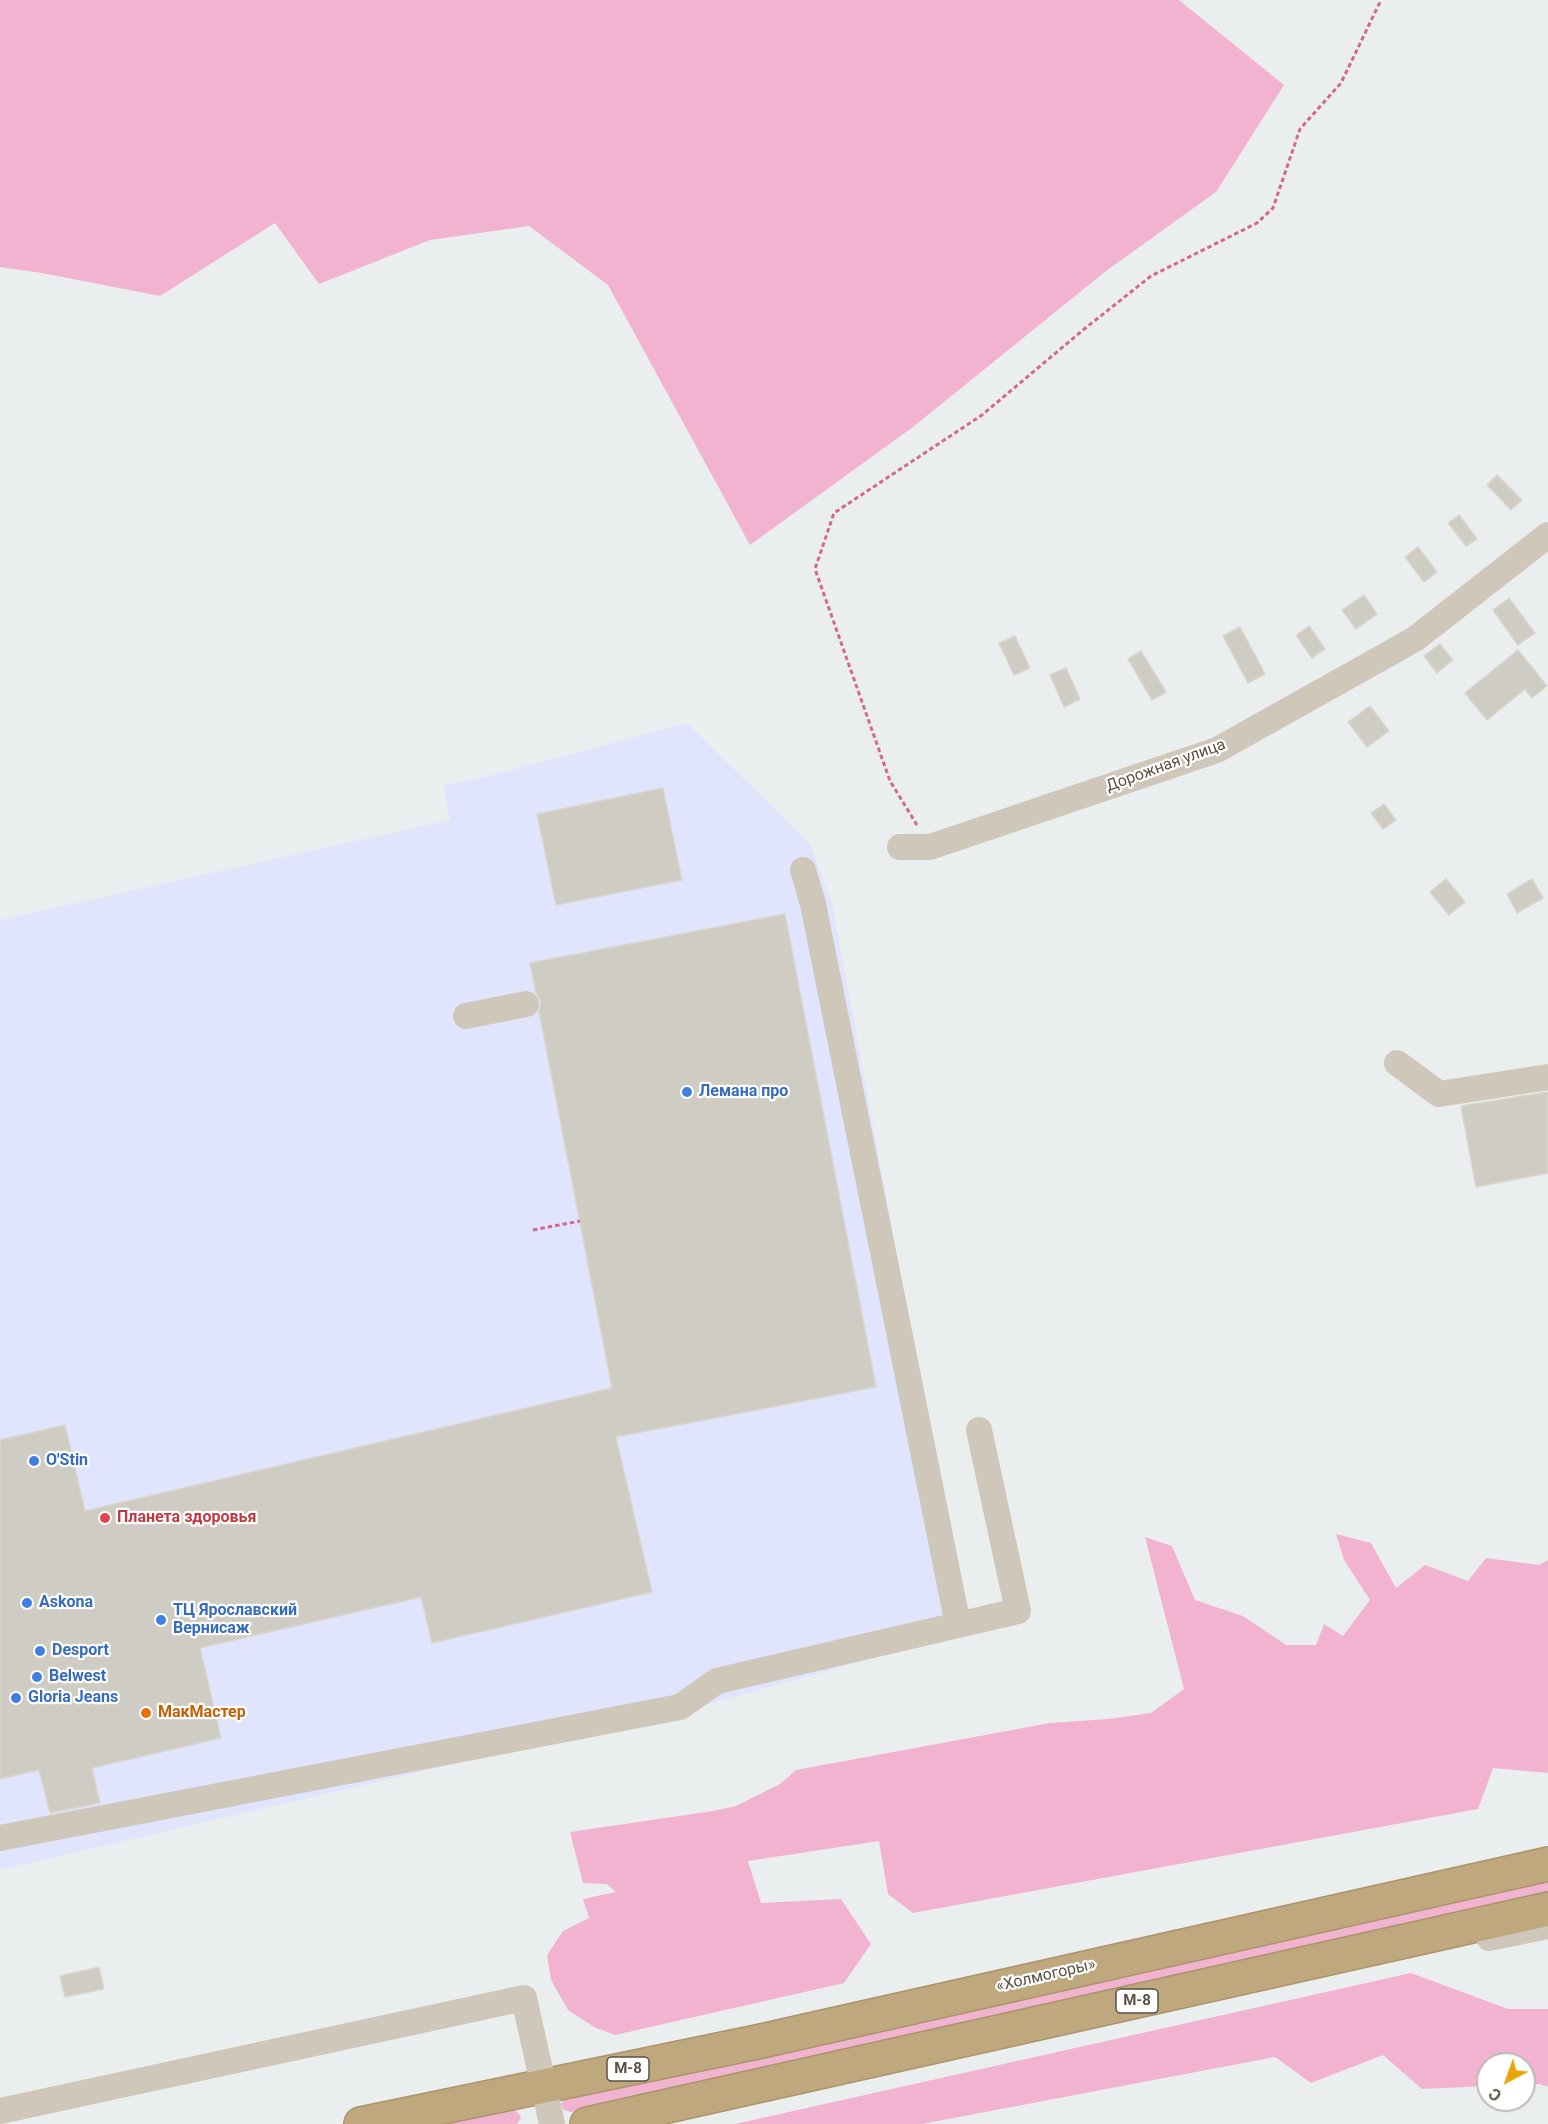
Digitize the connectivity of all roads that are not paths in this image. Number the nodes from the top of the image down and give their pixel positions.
1 (1548, 535) edge
2 (900, 847) dead end
3 (803, 870) dead end
4 (526, 1004) dead end
5 (466, 1016) dead end
6 (1397, 1063) dead end
7 (1548, 1077) edge
8 (979, 1430) dead end
9 (958, 1625) junction
10 (0, 1838) edge
11 (1548, 1864) edge
12 (1548, 1909) edge
13 (1548, 1926) edge
14 (1426, 1936) junction
15 (543, 2087) junction
16 (0, 2110) edge
17 (362, 2124) edge
18 (552, 2124) edge
19 (587, 2124) edge

1 - 2 street, Дорожная улица
3 - 9 street
4 - 5 street
6 - 7 street
8 - 9 street
9 - 10 street
11 - 15 highway, «Холмогоры» / М-8
12 - 14 highway, М-8
13 - 14 street
14 - 19 highway, М-8
15 - 16 street
15 - 17 highway, М-8
15 - 18 street

